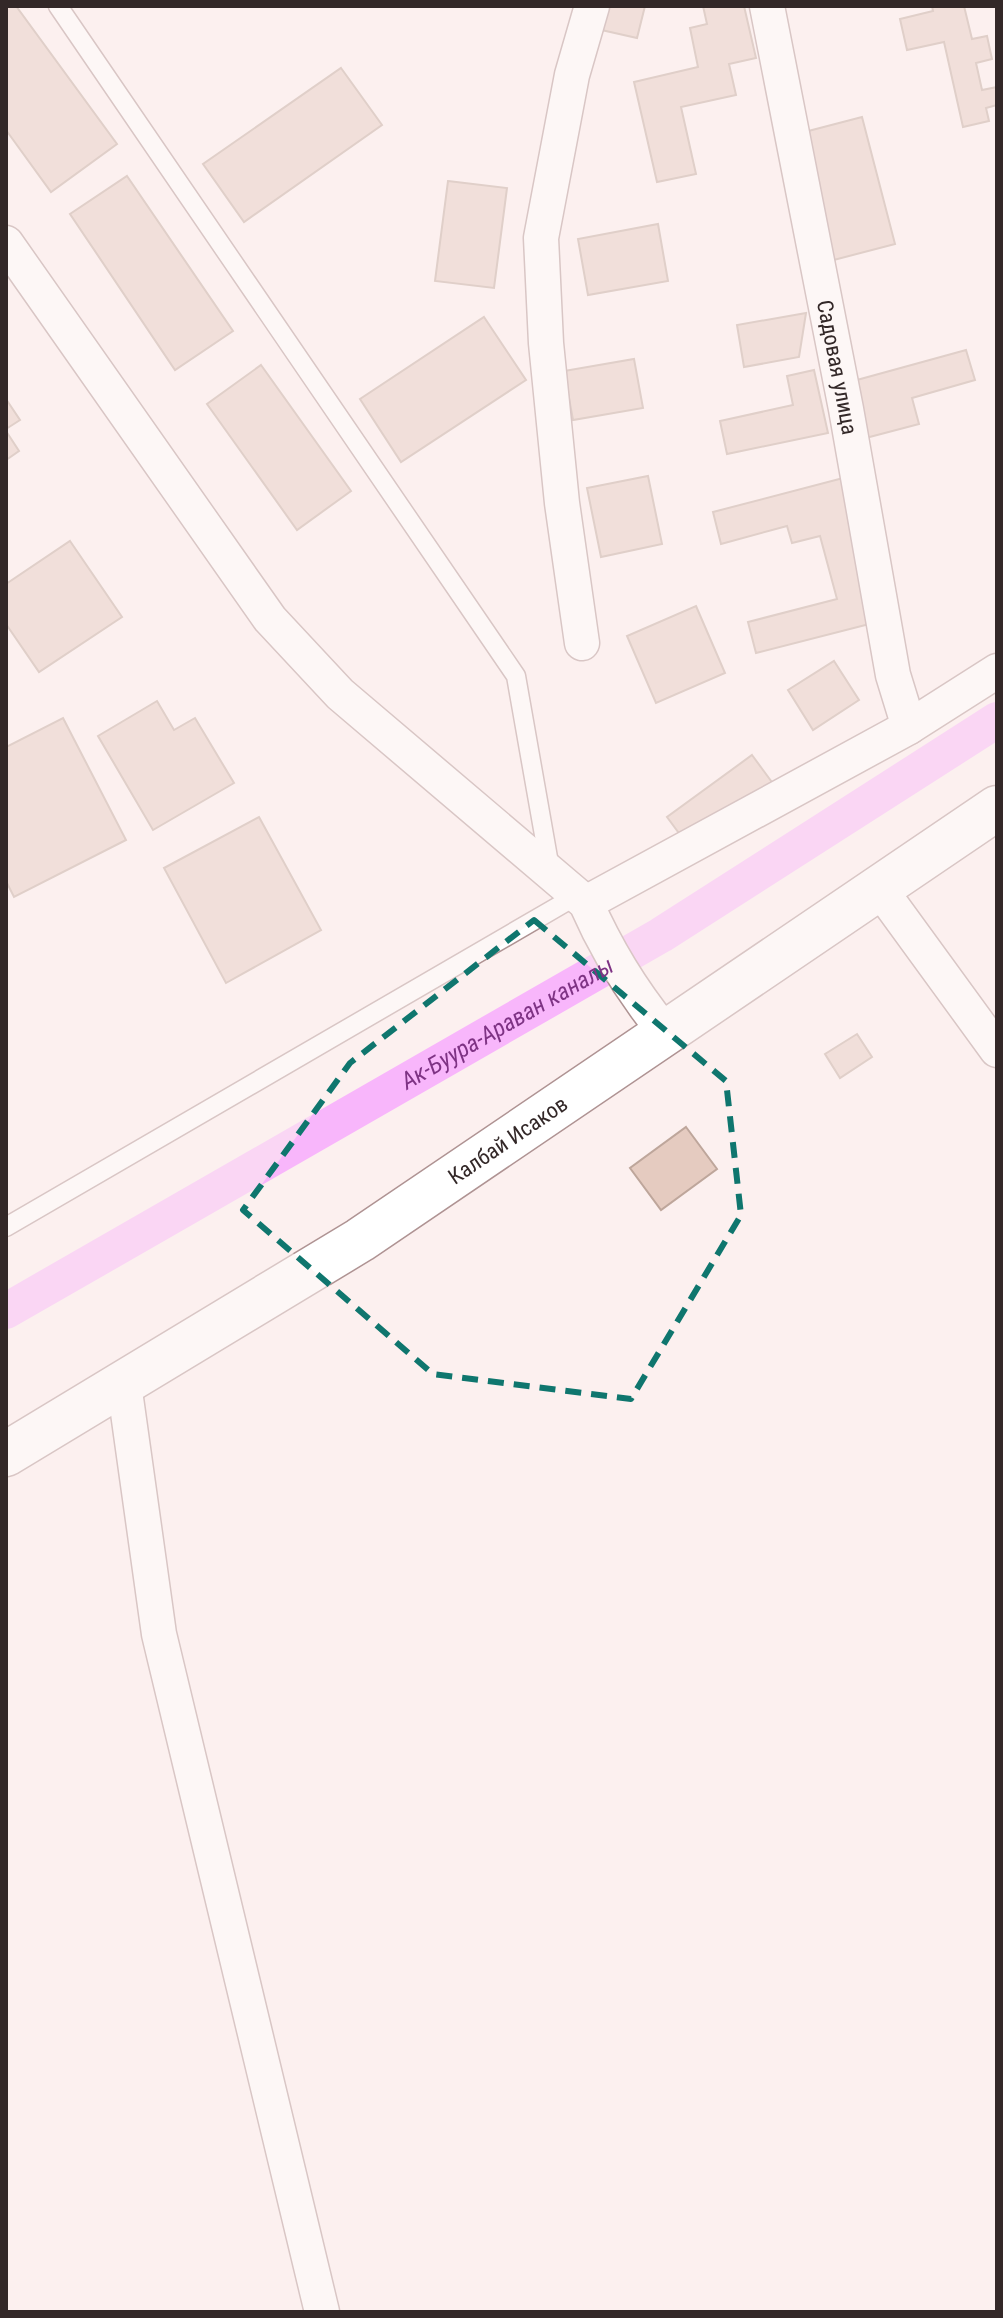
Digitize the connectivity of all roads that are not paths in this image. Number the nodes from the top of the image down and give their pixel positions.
1 (58, 6) edge
2 (592, 6) edge
3 (767, 6) edge
4 (6, 243) edge
5 (582, 643) dead end
6 (997, 671) edge
7 (909, 727) junction
8 (997, 808) edge
9 (879, 888) junction
10 (571, 892) junction
11 (666, 1033) junction
12 (997, 1050) edge
13 (6, 1227) edge
14 (124, 1384) junction
15 (6, 1454) edge
16 (322, 2312) edge

1 - 10 lane
2 - 5 street
3 - 7 street, Садовая улица
4 - 10 street
6 - 7 street
7 - 10 street
8 - 9 main road, Калбай Исаков
9 - 11 main road, Калбай Исаков
9 - 12 street
10 - 11 street
10 - 13 lane
11 - 14 main road, Калбай Исаков
14 - 15 main road, Калбай Исаков
14 - 16 street

